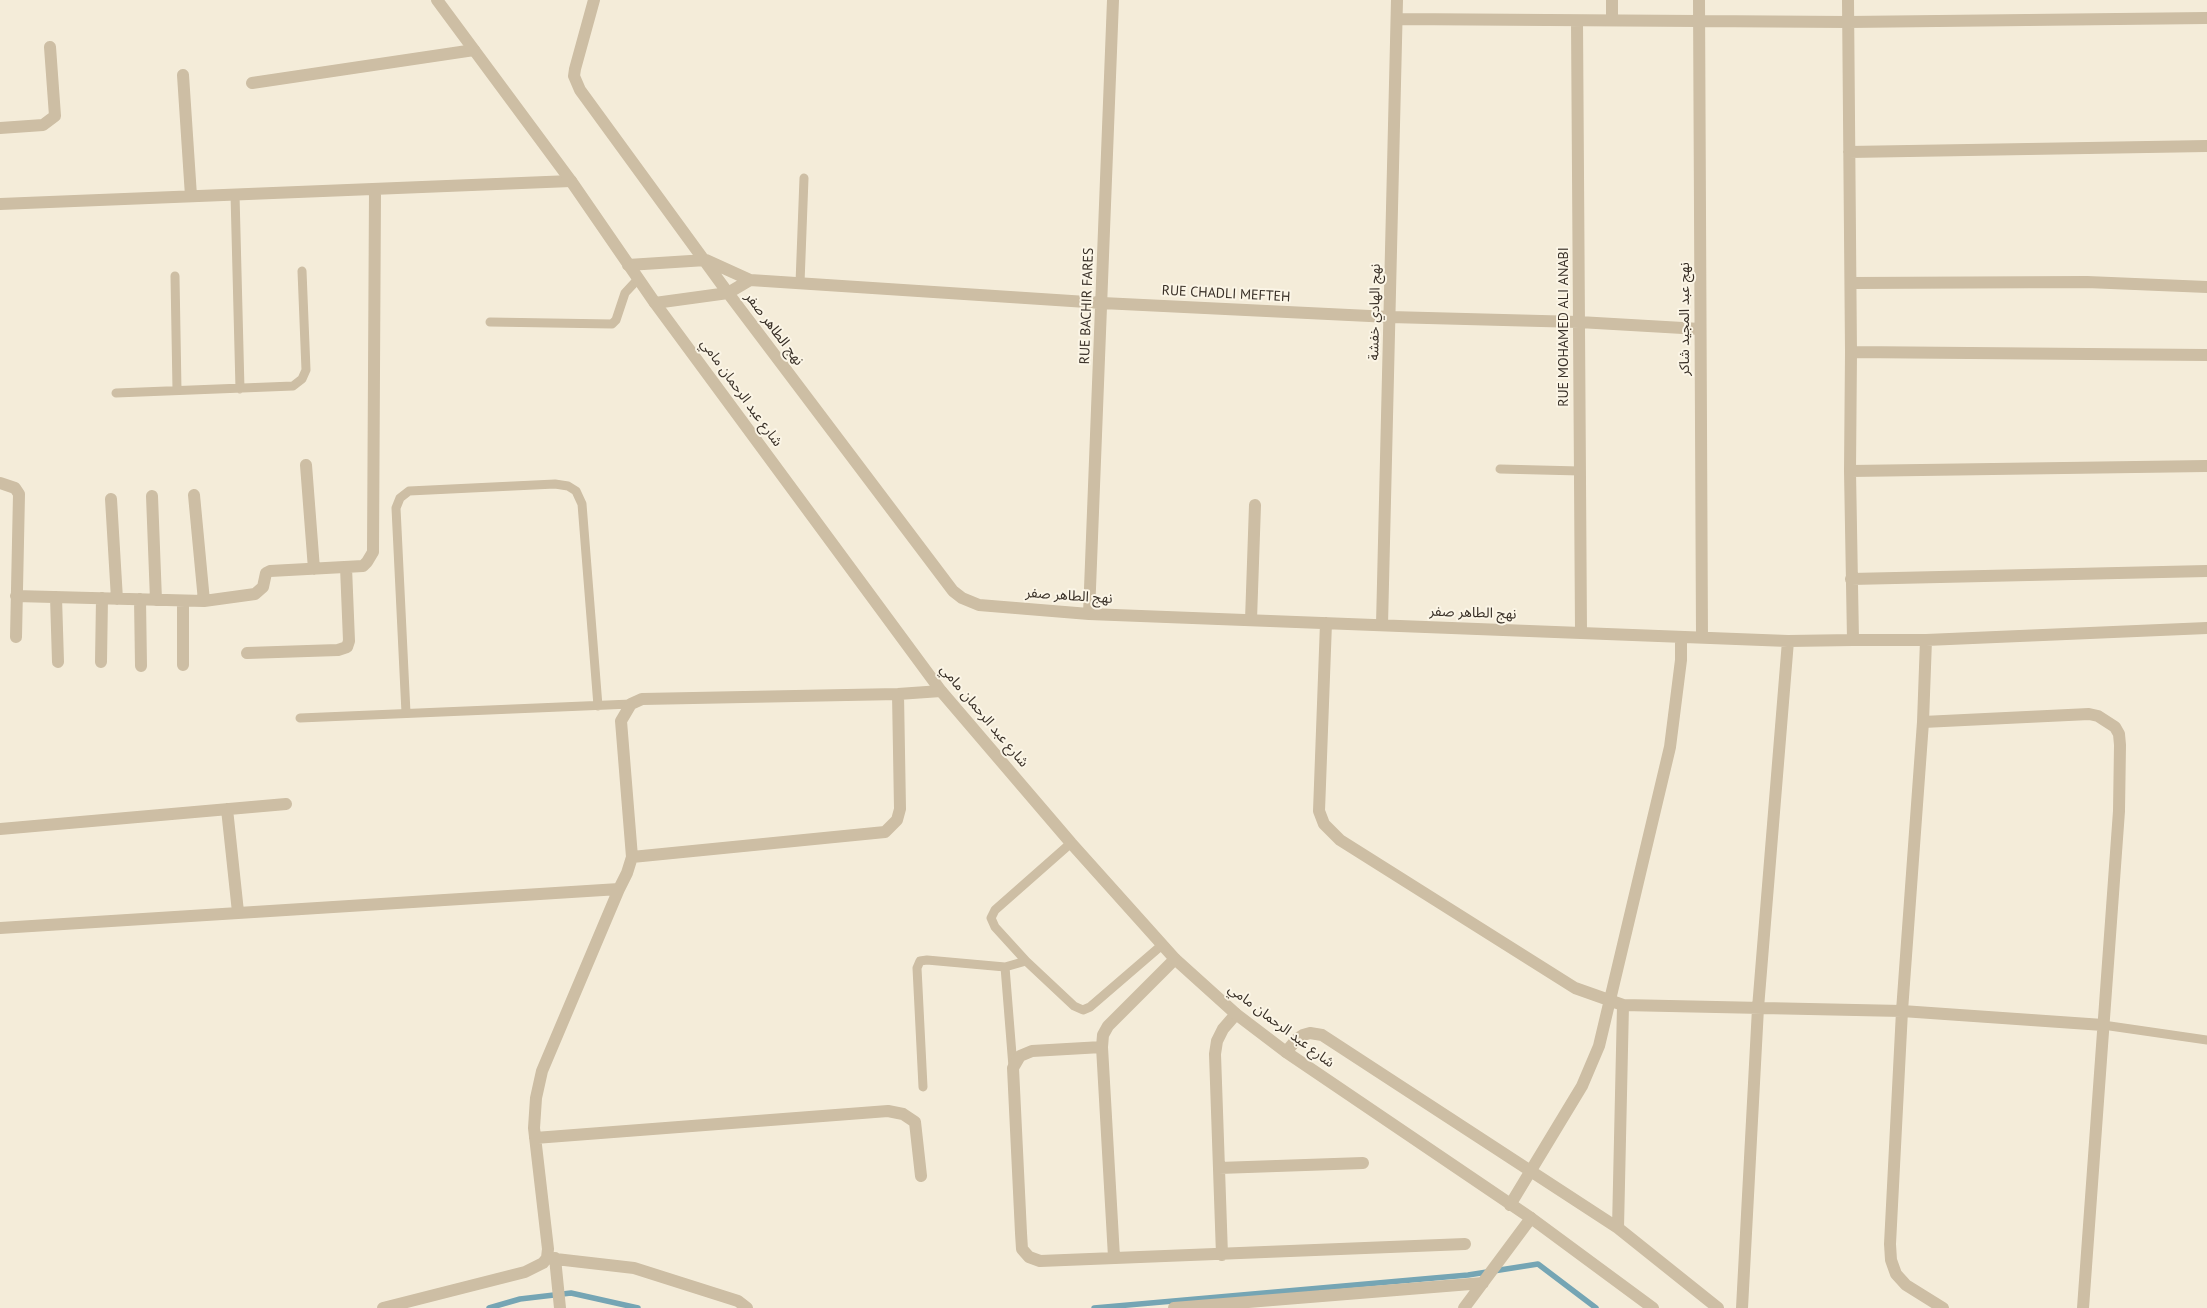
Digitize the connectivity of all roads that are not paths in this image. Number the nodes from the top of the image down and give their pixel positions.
1 (437, 0) edge
2 (594, 0) edge
3 (1113, 0) edge
4 (1398, 0) edge
5 (1612, 0) edge
6 (1698, 0) edge
7 (1848, 0) edge
8 (1397, 18) junction
9 (2207, 18) edge
10 (1577, 20) junction
11 (1612, 20) junction
12 (1699, 21) junction
13 (1848, 22) junction
14 (50, 47) dead end
15 (474, 50) junction
16 (183, 76) dead end
17 (252, 83) dead end
18 (0, 128) edge
19 (2207, 146) edge
20 (1849, 152) junction
21 (804, 178) dead end
22 (570, 181) junction
23 (375, 190) junction
24 (235, 194) junction
25 (192, 196) junction
26 (0, 204) edge
27 (706, 260) junction
28 (628, 265) junction
29 (302, 272) dead end
30 (175, 276) dead end
31 (638, 279) junction
32 (750, 280) junction
33 (800, 283) junction
34 (1851, 283) junction
35 (2207, 288) edge
36 (728, 293) junction
37 (655, 303) junction
38 (1102, 303) junction
39 (1390, 317) junction
40 (490, 322) dead end
41 (1579, 322) junction
42 (1700, 329) junction
43 (1851, 352) junction
44 (2207, 355) edge
45 (240, 389) junction
46 (177, 390) junction
47 (116, 393) dead end
48 (306, 465) dead end
49 (2207, 466) edge
50 (1500, 469) dead end
51 (1580, 471) junction
52 (1850, 471) junction
53 (0, 483) edge
54 (194, 495) dead end
55 (152, 496) dead end
56 (111, 500) dead end
57 (1255, 505) dead end
58 (346, 567) junction
59 (314, 569) junction
60 (2207, 571) edge
61 (1851, 579) junction
62 (16, 596) junction
63 (56, 597) junction
64 (102, 598) junction
65 (118, 599) junction
66 (140, 600) junction
67 (156, 600) junction
68 (182, 601) junction
69 (204, 601) junction
70 (1089, 614) junction
71 (1251, 620) junction
72 (1326, 623) junction
73 (1382, 625) junction
74 (2207, 628) edge
75 (1581, 632) junction
76 (1681, 636) junction
77 (1702, 637) junction
78 (16, 638) dead end
79 (1853, 640) junction
80 (1926, 640) junction
81 (1788, 641) junction
82 (247, 654) dead end
83 (58, 662) dead end
84 (101, 662) dead end
85 (183, 665) dead end
86 (141, 666) dead end
87 (941, 691) junction
88 (898, 694) junction
89 (631, 704) junction
90 (598, 706) junction
91 (406, 714) junction
92 (300, 718) dead end
93 (1922, 722) junction
94 (286, 804) dead end
95 (227, 809) junction
96 (0, 829) edge
97 (1071, 843) junction
98 (632, 857) junction
99 (619, 889) junction
100 (238, 912) junction
101 (0, 928) edge
102 (1162, 945) junction
103 (1175, 959) junction
104 (1026, 961) junction
105 (1005, 967) junction
106 (1610, 1002) junction
107 (1623, 1005) junction
108 (1758, 1008) junction
109 (1902, 1011) junction
110 (1236, 1014) junction
111 (2103, 1025) junction
112 (2207, 1040) edge
113 (1102, 1047) junction
114 (1286, 1052) junction
115 (1013, 1068) junction
116 (922, 1088) dead end
117 (535, 1138) junction
118 (1363, 1163) dead end
119 (1219, 1168) junction
120 (1531, 1171) junction
121 (921, 1176) dead end
122 (1510, 1205) junction
123 (1531, 1218) junction
124 (1618, 1228) junction
125 (1465, 1244) dead end
126 (1222, 1255) junction
127 (1114, 1257) junction
128 (551, 1258) junction
129 (1483, 1283) junction
130 (383, 1308) edge
131 (560, 1308) edge
132 (747, 1308) edge
133 (1174, 1308) edge
134 (1464, 1308) edge
135 (1653, 1308) edge
136 (1718, 1308) edge
137 (1742, 1308) edge
138 (1943, 1308) edge
139 (2083, 1308) edge

1 - 15 street, شارع عبد الرحمان مامي
2 - 27 street, نهج الطاهر صفر
3 - 38 street, RUE BACHIR FARES
4 - 8 street, نهج الهادي خفشة
5 - 11 street
6 - 12 street, نهج عبد المجيد شاكر
7 - 13 street
8 - 10 street
8 - 39 street, نهج الهادي خفشة
9 - 13 street
10 - 11 street
10 - 41 street, RUE MOHAMED ALI ANABI
11 - 12 street
12 - 13 street
12 - 42 street, نهج عبد المجيد شاكر
13 - 20 street
14 - 18 street
15 - 17 street
15 - 22 street, شارع عبد الرحمان مامي
16 - 25 street
19 - 20 street
20 - 34 street
21 - 33 lane
22 - 23 street
22 - 28 street, شارع عبد الرحمان مامي
23 - 24 street
23 - 58 street
24 - 25 street
24 - 45 lane
25 - 26 street
27 - 28 street
27 - 32 street
27 - 36 street, نهج الطاهر صفر
28 - 31 street, شارع عبد الرحمان مامي
29 - 45 lane
30 - 46 lane
31 - 37 street, شارع عبد الرحمان مامي
31 - 40 lane
32 - 33 street, RUE CHADLI MEFTEH
32 - 36 street
33 - 38 street, RUE CHADLI MEFTEH
34 - 35 street
34 - 43 street
36 - 37 street
36 - 70 street, نهج الطاهر صفر
37 - 87 street, شارع عبد الرحمان مامي
38 - 39 street, RUE CHADLI MEFTEH
38 - 70 street, RUE BACHIR FARES
39 - 41 street, RUE CHADLI MEFTEH
39 - 73 street, نهج الهادي خفشة
41 - 42 street, RUE CHADLI MEFTEH
41 - 51 street, RUE MOHAMED ALI ANABI
42 - 77 street, نهج عبد المجيد شاكر
43 - 44 street
43 - 52 street
45 - 46 lane
46 - 47 lane
48 - 59 street
49 - 52 street
50 - 51 lane
51 - 75 street, RUE MOHAMED ALI ANABI
52 - 61 street
53 - 62 street
54 - 69 street
55 - 67 street
56 - 65 street
57 - 71 street
58 - 59 street
58 - 82 street
59 - 69 street
60 - 61 street
61 - 79 street
62 - 63 street
62 - 78 street
63 - 64 street
63 - 83 street
64 - 65 street
64 - 84 street
65 - 66 street
66 - 67 street
66 - 86 street
67 - 68 street
68 - 69 street
68 - 85 street
70 - 71 street, نهج الطاهر صفر
71 - 72 street, نهج الطاهر صفر
72 - 73 street, نهج الطاهر صفر
72 - 106 street
73 - 75 street, نهج الطاهر صفر
74 - 80 street, نهج الطاهر صفر
75 - 76 street, نهج الطاهر صفر
76 - 77 street, نهج الطاهر صفر
76 - 106 street
77 - 81 street, نهج الطاهر صفر
79 - 80 street, نهج الطاهر صفر
79 - 81 street, نهج الطاهر صفر
80 - 93 street
81 - 108 street
87 - 88 street
87 - 97 street, شارع عبد الرحمان مامي
88 - 89 street
88 - 98 street
89 - 90 lane
89 - 98 street
90 - 91 lane
90 - 91 lane
91 - 92 lane
93 - 109 street
93 - 111 street
94 - 95 street
95 - 96 street
95 - 100 street
97 - 102 street, شارع عبد الرحمان مامي
97 - 104 lane
98 - 99 street
99 - 100 street
99 - 117 street
100 - 101 street
102 - 103 street, شارع عبد الرحمان مامي
102 - 104 lane
103 - 110 street, شارع عبد الرحمان مامي
103 - 113 street
104 - 105 lane
105 - 115 lane
105 - 116 lane
106 - 107 street
106 - 120 street
107 - 108 street
107 - 124 street
108 - 109 street
108 - 137 street
109 - 111 street
109 - 138 street
110 - 114 street, شارع عبد الرحمان مامي
110 - 119 street
111 - 112 lane
111 - 139 street
113 - 115 street
113 - 127 street
114 - 120 street
114 - 122 street, شارع عبد الرحمان مامي
115 - 127 street
117 - 121 street
117 - 128 street
118 - 119 street
119 - 126 street
120 - 122 street
120 - 124 street
122 - 123 street, شارع عبد الرحمان مامي
123 - 129 street
123 - 135 street, شارع عبد الرحمان مامي
124 - 136 street
125 - 126 street
126 - 127 street
128 - 130 street
128 - 131 street
128 - 132 street
129 - 133 street
129 - 134 street

